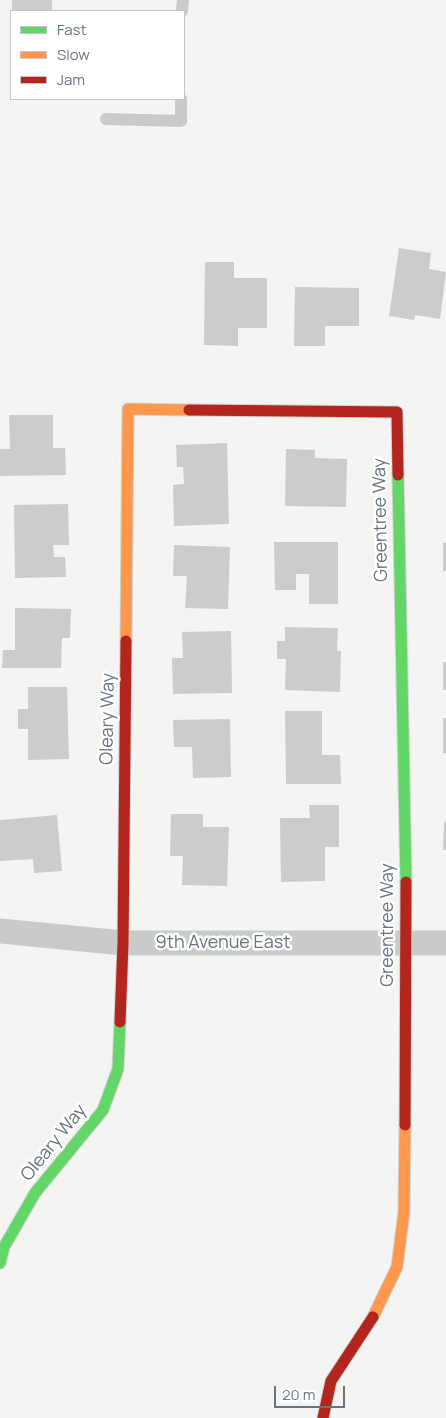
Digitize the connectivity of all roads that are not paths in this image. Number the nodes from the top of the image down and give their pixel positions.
1 (181, 100) edge
2 (106, 119) dead end
3 (397, 412) joint
4 (0, 931) edge
5 (406, 942) junction
6 (123, 943) junction
7 (446, 943) edge
8 (0, 1263) edge
9 (323, 1418) edge

1 - 2 lane
3 - 5 street, Greentree Way
3 - 6 street, Oleary Way
4 - 6 street, 9th Avenue East
5 - 6 street, 9th Avenue East
5 - 7 street, 9th Avenue East
5 - 9 street, Greentree Way
6 - 8 street, Oleary Way

